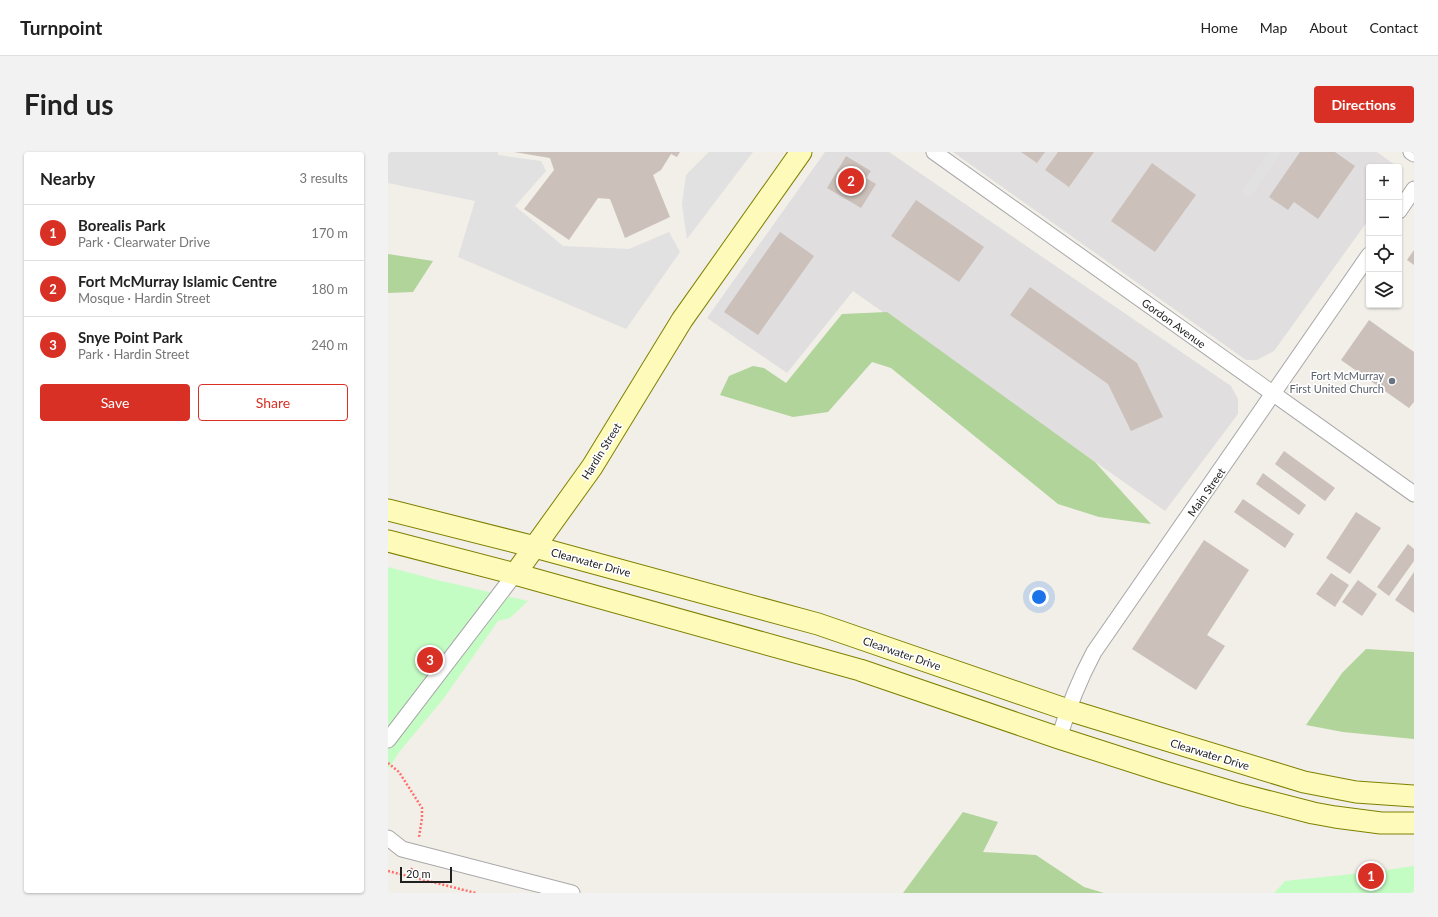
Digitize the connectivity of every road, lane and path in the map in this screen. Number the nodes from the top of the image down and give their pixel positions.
1 (801, 152) edge
2 (934, 152) edge
3 (1411, 152) edge
4 (1414, 154) edge
5 (1414, 189) edge
6 (1402, 207) edge
7 (1366, 259) edge
8 (1274, 395) junction
9 (1414, 494) edge
10 (388, 510) edge
11 (388, 541) edge
12 (535, 547) junction
13 (515, 574) junction
14 (1068, 710) junction
15 (1059, 738) junction
16 (388, 740) edge
17 (388, 763) edge
18 (1414, 796) edge
19 (1414, 823) edge
20 (388, 838) edge
21 (418, 842) dead end
22 (412, 865) dead end
23 (388, 871) edge
24 (409, 877) junction
25 (476, 893) edge
26 (572, 893) edge

1 - 12 main road, Hardin Street
2 - 8 street, Gordon Avenue
3 - 4 street
5 - 6 street
7 - 8 street, Main Street
8 - 9 street, Gordon Avenue
8 - 14 street, Main Street
10 - 12 main road, Clearwater Drive
11 - 13 main road
12 - 13 main road, Hardin Street
12 - 14 main road, Clearwater Drive
13 - 15 main road
13 - 16 street, Hardin Street
14 - 15 street, Main Street
14 - 18 main road, Clearwater Drive
15 - 19 main road
17 - 21 path
20 - 26 street
22 - 24 path
23 - 24 path
24 - 25 path

